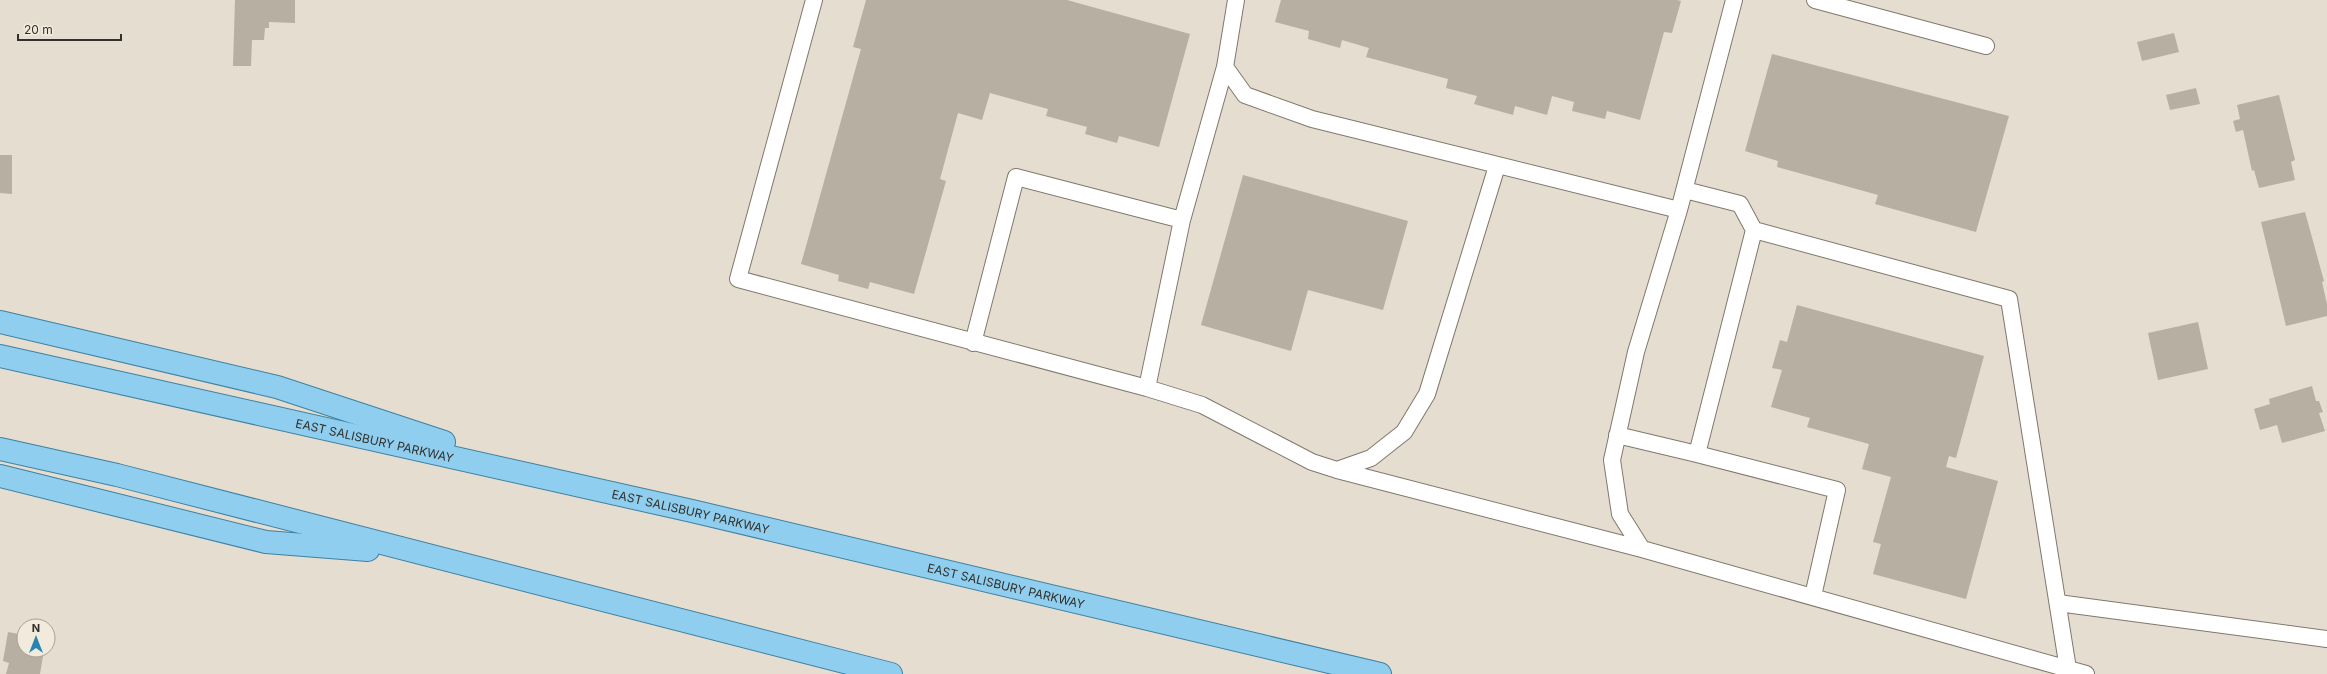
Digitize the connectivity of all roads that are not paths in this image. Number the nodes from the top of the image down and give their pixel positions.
1 (814, 0) edge
2 (1236, 0) edge
3 (1734, 0) edge
4 (1815, 0) edge
5 (1986, 46) dead end
6 (1225, 67) junction
7 (1497, 166) junction
8 (1685, 190) junction
9 (1679, 210) junction
10 (1182, 220) junction
11 (1754, 230) junction
12 (0, 322) edge
13 (973, 343) junction
14 (0, 356) edge
15 (1147, 388) junction
16 (1617, 435) junction
17 (0, 449) edge
18 (1697, 454) junction
19 (1336, 470) junction
20 (0, 476) edge
21 (573, 484) junction
22 (1642, 549) junction
23 (429, 554) junction
24 (1813, 596) junction
25 (2058, 603) junction
26 (2327, 639) edge
27 (2068, 670) junction
28 (891, 674) edge
29 (1380, 674) edge
30 (2086, 674) edge

1 - 13 lane
2 - 6 lane
3 - 8 lane
4 - 5 lane
6 - 7 lane
6 - 10 lane
7 - 9 lane
7 - 19 lane
8 - 9 lane
8 - 11 lane
9 - 16 lane
10 - 13 lane
10 - 15 lane
11 - 18 lane
11 - 25 lane
12 - 21 main road
13 - 15 lane
14 - 21 main road, EAST SALISBURY PARKWAY
15 - 19 lane
16 - 18 lane
16 - 22 lane
17 - 23 main road
18 - 24 lane
19 - 22 lane
20 - 23 main road
21 - 29 main road, EAST SALISBURY PARKWAY
22 - 24 lane
23 - 28 main road
24 - 27 lane
25 - 26 lane
25 - 27 lane
27 - 30 lane

